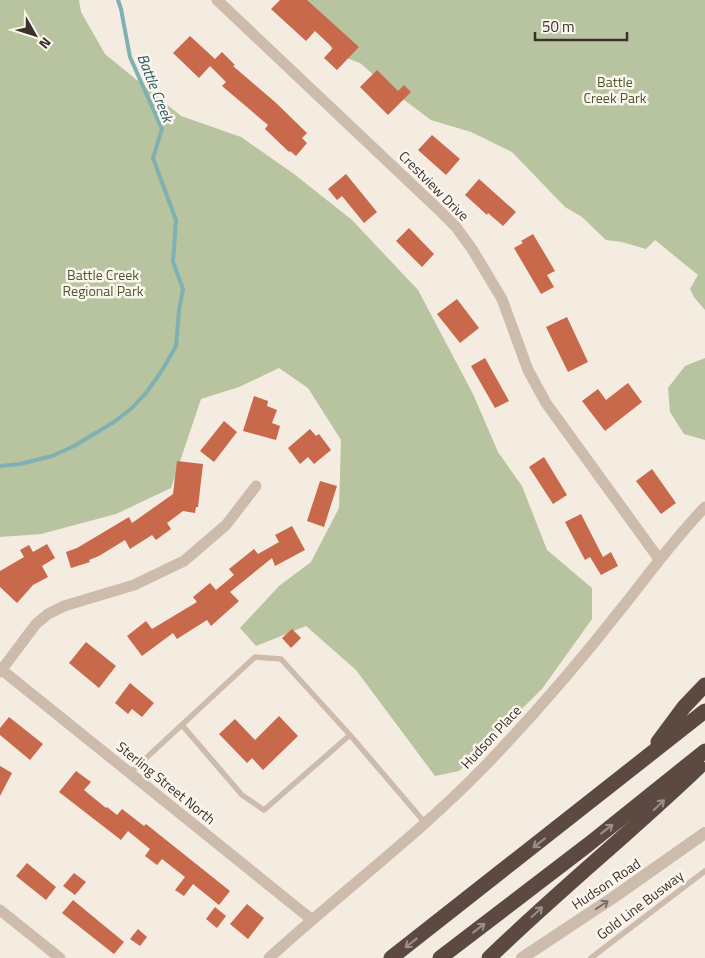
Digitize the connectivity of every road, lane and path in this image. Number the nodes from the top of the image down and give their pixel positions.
1 (217, 0) edge
2 (256, 486) dead end
3 (705, 507) edge
4 (659, 559) junction
5 (1, 671) edge
6 (705, 685) edge
7 (705, 711) edge
8 (182, 725) junction
9 (350, 735) junction
10 (705, 751) edge
11 (646, 759) junction
12 (705, 762) edge
13 (130, 773) junction
14 (426, 824) junction
15 (705, 833) edge
16 (705, 871) edge
17 (0, 910) edge
18 (311, 919) junction
19 (60, 958) edge
20 (269, 958) edge
21 (391, 958) edge
22 (440, 958) edge
23 (489, 958) edge
24 (522, 958) edge
25 (591, 958) edge

1 - 4 street, Crestview Drive
2 - 5 street
3 - 4 street, Hudson Place
4 - 14 street, Hudson Place
5 - 13 street, Sterling Street North
6 - 11 highway
7 - 11 highway
8 - 9 lane
8 - 9 lane
8 - 13 lane
9 - 14 lane
22 -> 10 highway
11 -> 21 highway
23 -> 12 highway
13 - 18 street, Sterling Street North
14 - 18 street, Hudson Place
24 -> 15 street, Hudson Road
16 - 25 lane, Gold Line Busway
17 - 19 street
18 - 20 street, Hudson Place

